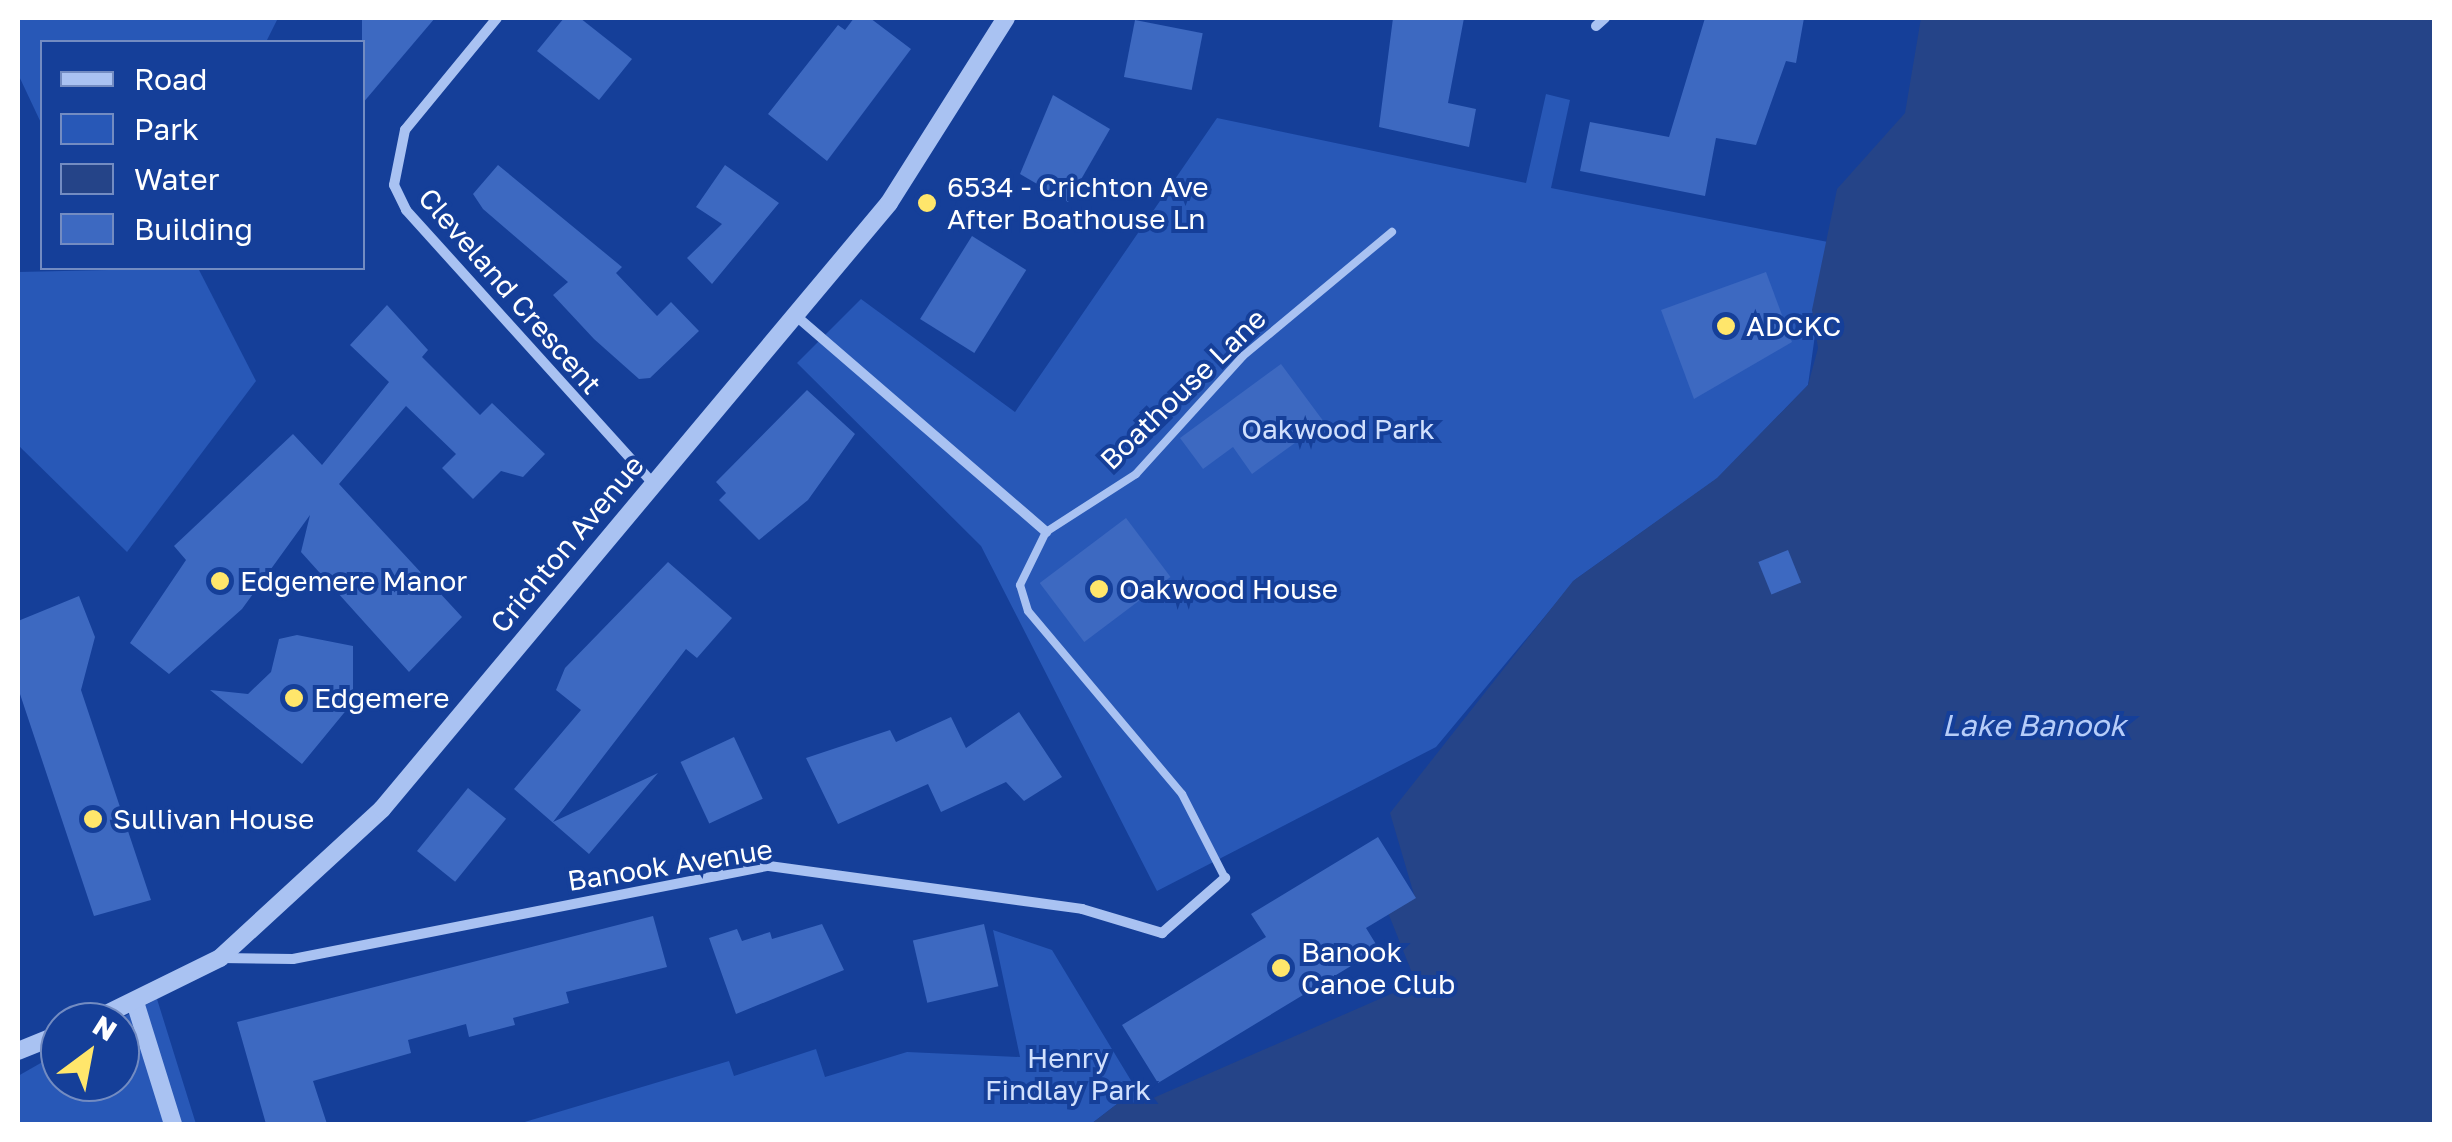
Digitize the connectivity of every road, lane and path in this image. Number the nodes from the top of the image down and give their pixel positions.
1 (497, 18) edge
2 (1006, 18) edge
3 (1392, 232) dead end
4 (795, 315) junction
5 (653, 483) junction
6 (1046, 532) junction
7 (1225, 878) joint
8 (220, 958) junction
9 (136, 1002) edge
10 (140, 1015) edge
11 (174, 1124) edge

1 - 5 street, Cleveland Crescent
2 - 4 street, Crichton Avenue
3 - 6 lane, Boathouse Lane
4 - 5 street, Crichton Avenue
4 - 6 street
5 - 8 street, Crichton Avenue
6 - 7 lane
7 - 8 street, Banook Avenue
8 - 9 street, Crichton Avenue
10 - 11 street

